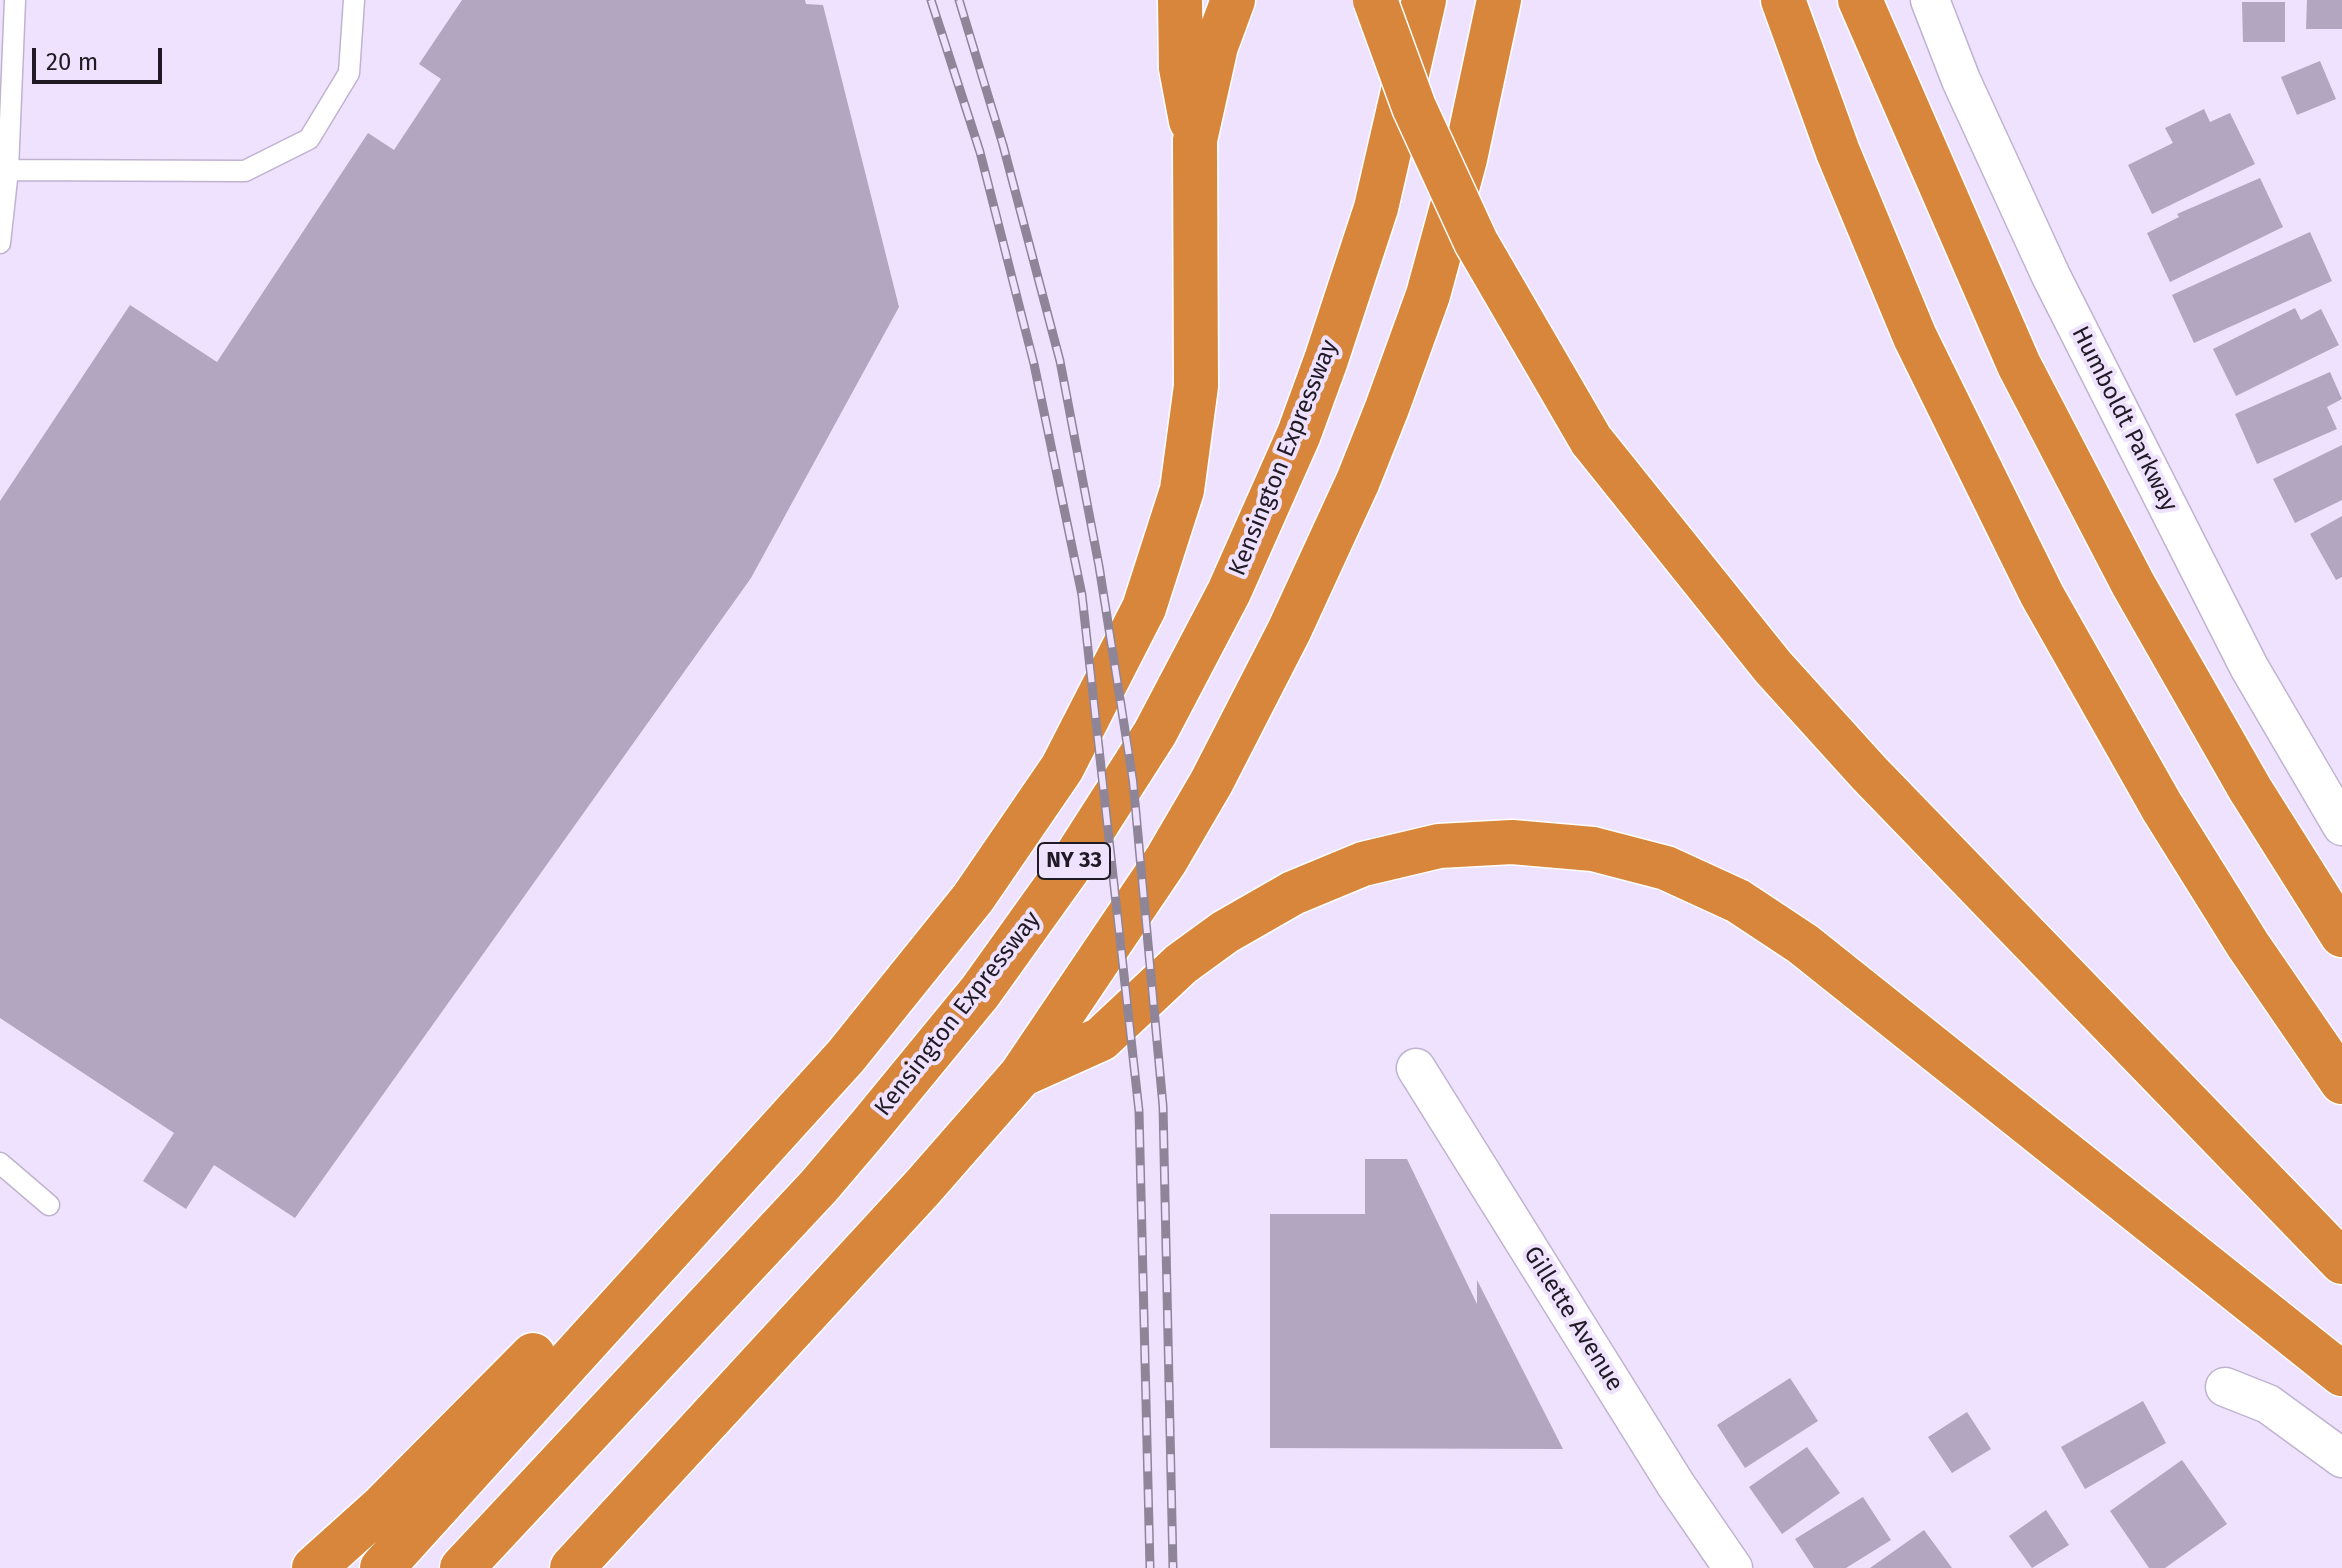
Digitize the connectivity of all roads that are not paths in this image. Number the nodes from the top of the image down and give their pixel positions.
1 (15, 0) edge
2 (354, 0) edge
3 (1180, 0) edge
4 (1233, 0) edge
5 (1375, 0) edge
6 (1424, 0) edge
7 (1499, 0) edge
8 (1783, 0) edge
9 (1860, 0) edge
10 (1930, 0) edge
11 (1195, 140) junction
12 (8, 170) junction
13 (0, 243) edge
14 (2342, 826) edge
15 (2342, 935) edge
16 (1416, 1068) dead end
17 (1021, 1075) junction
18 (2342, 1082) edge
19 (0, 1163) edge
20 (49, 1205) dead end
21 (2342, 1262) edge
22 (637, 1284) junction
23 (2342, 1374) edge
24 (2225, 1387) dead end
25 (2342, 1458) edge
26 (314, 1568) edge
27 (382, 1568) edge
28 (462, 1568) edge
29 (572, 1568) edge
30 (1733, 1568) edge

1 - 12 lane
2 - 12 lane
3 - 11 highway
4 - 11 highway
5 - 21 highway, bridge
6 - 28 highway, Kensington Expressway / NY 33
7 - 17 highway, NY 33
8 - 18 highway
9 - 15 highway
10 - 14 street, Humboldt Parkway
11 - 22 highway
12 - 13 lane
16 - 30 street, Gillette Avenue
17 - 23 highway
17 - 29 highway, NY 33
19 - 20 lane
22 - 26 highway
22 - 27 highway
24 - 25 street

